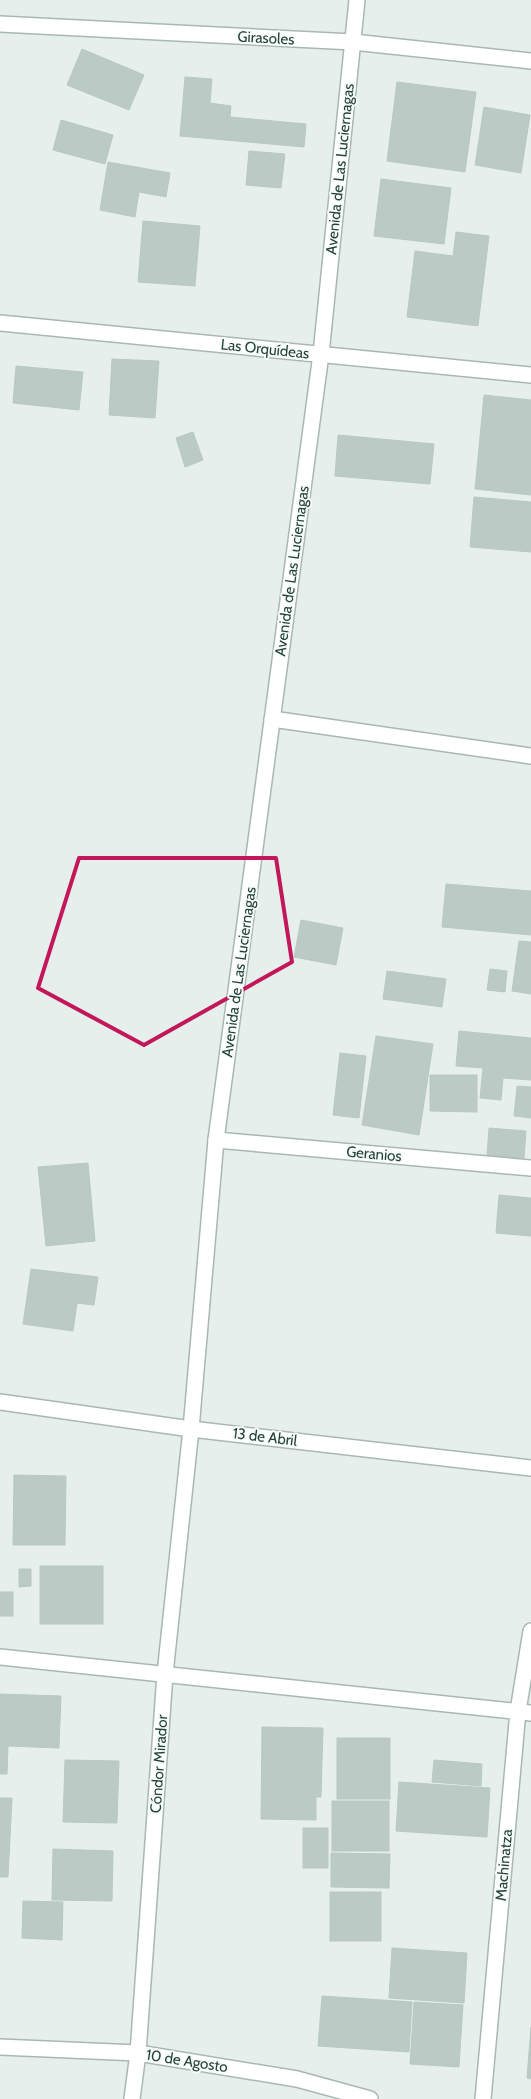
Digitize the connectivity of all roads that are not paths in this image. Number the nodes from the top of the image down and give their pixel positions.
1 (357, 0) edge
2 (0, 24) edge
3 (353, 42) junction
4 (531, 61) edge
5 (0, 323) edge
6 (321, 354) junction
7 (531, 375) edge
8 (272, 719) junction
9 (531, 756) edge
10 (216, 1140) junction
11 (531, 1168) edge
12 (0, 1402) edge
13 (191, 1429) junction
14 (531, 1468) edge
15 (531, 1631) edge
16 (0, 1656) edge
17 (165, 1674) junction
18 (524, 1712) edge
19 (0, 2048) edge
20 (138, 2053) junction
21 (132, 2099) edge
22 (370, 2099) edge
23 (484, 2099) edge

1 - 3 street, Avenida de Las Luciernagas
2 - 3 street, Girasoles
3 - 4 street, Girasoles
3 - 6 street, Avenida de Las Luciernagas
5 - 6 street, Las Orquídeas
6 - 7 street, Las Orquídeas
6 - 8 street, Avenida de Las Luciernagas
8 - 9 street
8 - 10 street, Avenida de Las Luciernagas
10 - 11 street, Geranios
10 - 13 street, Avenida de Las Luciernagas
12 - 13 street, 13 de Abril
13 - 14 street, 13 de Abril
13 - 17 street, Cóndor Mirador
15 - 18 street, Machinatza
16 - 17 street
17 - 18 street
17 - 20 street, Cóndor Mirador
18 - 23 street, Machinatza
19 - 20 street, 10 de Agosto
20 - 21 street, Cóndor Mirador
20 - 22 street, 10 de Agosto

